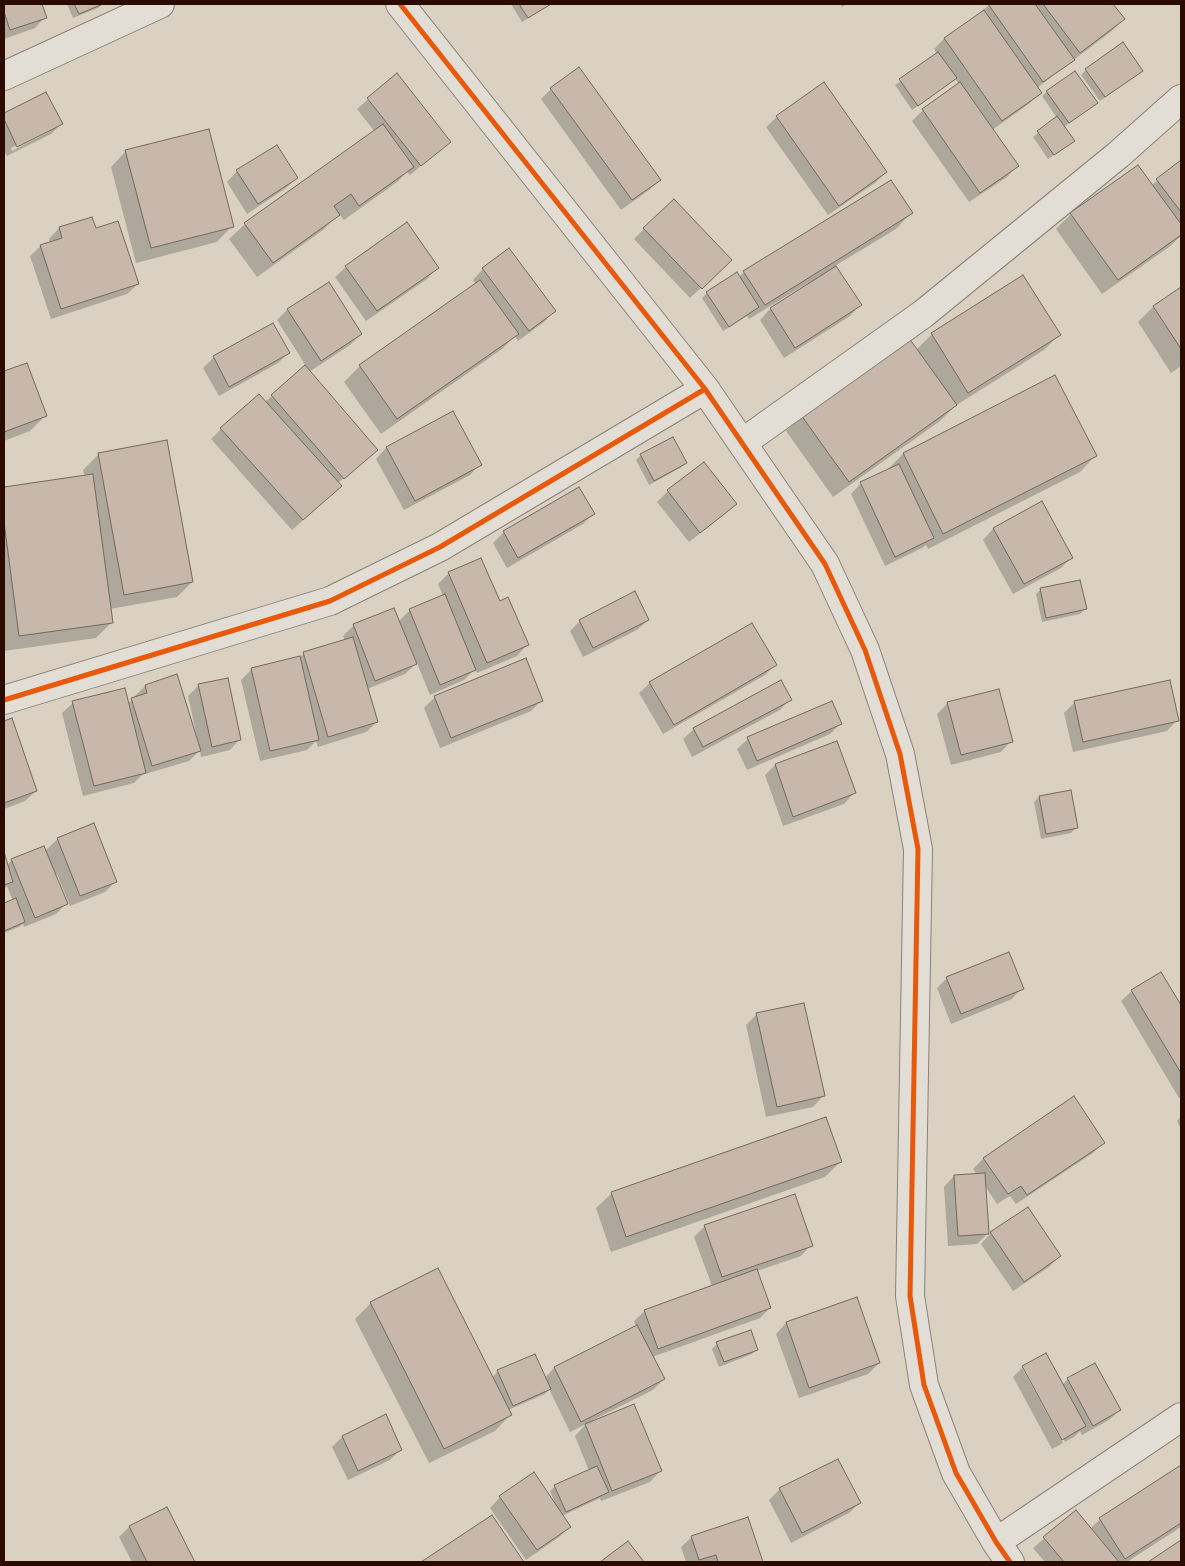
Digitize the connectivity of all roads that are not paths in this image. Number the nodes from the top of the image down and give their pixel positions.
1 (160, 4) edge
2 (400, 4) edge
3 (4, 76) edge
4 (1181, 99) edge
5 (705, 389) junction
6 (742, 443) junction
7 (4, 700) edge
8 (1181, 1417) edge
9 (1003, 1552) edge

1 - 3 street
2 - 5 street
4 - 6 street
5 - 6 street
5 - 7 street
6 - 9 street
8 - 9 street

